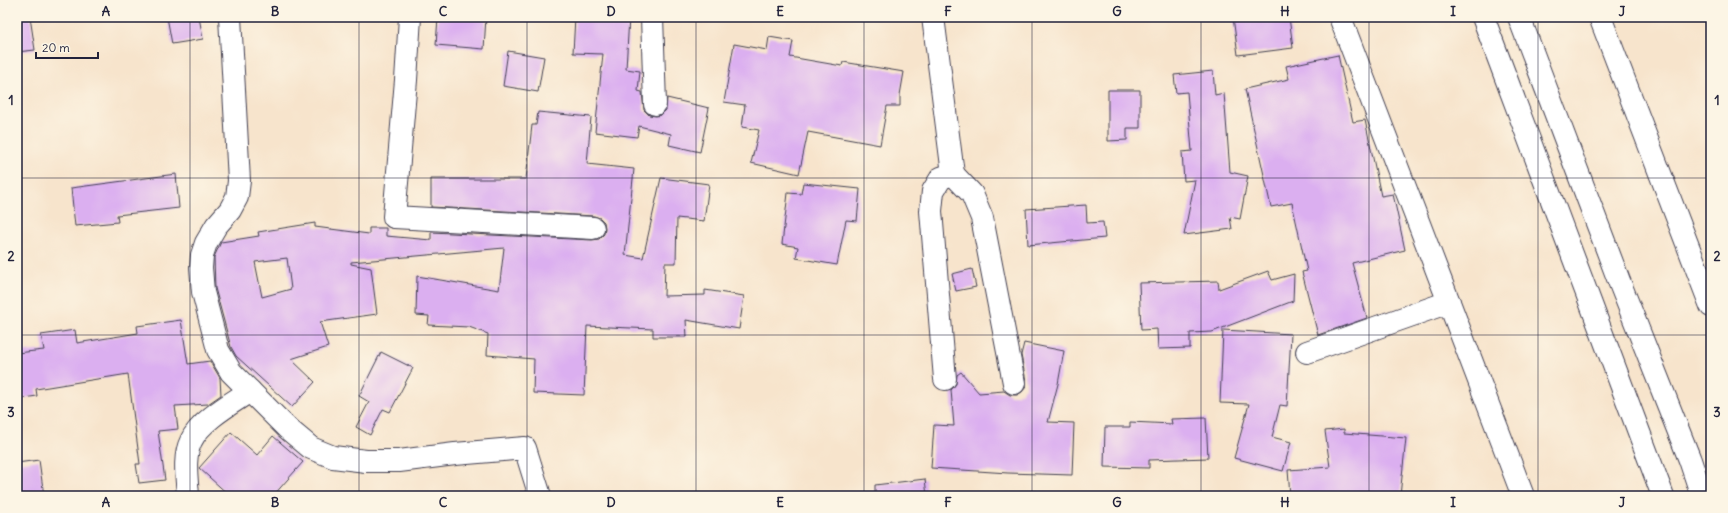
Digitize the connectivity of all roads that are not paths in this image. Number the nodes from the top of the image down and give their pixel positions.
1 (230, 17) edge
2 (410, 17) edge
3 (652, 17) edge
4 (933, 17) edge
5 (1340, 17) edge
6 (1483, 17) edge
7 (1519, 17) edge
8 (1600, 17) edge
9 (655, 104) dead end
10 (952, 174) junction
11 (593, 228) dead end
12 (1449, 302) junction
13 (1711, 306) edge
14 (1307, 352) dead end
15 (945, 379) dead end
16 (1014, 383) dead end
17 (250, 391) junction
18 (188, 496) edge
19 (540, 496) edge
20 (1523, 496) edge
21 (1664, 496) edge
22 (1702, 496) edge

1 - 17 main road
2 - 11 main road
3 - 9 main road
4 - 10 main road
5 - 12 main road
6 - 21 main road
7 - 22 main road
8 - 13 main road
10 - 15 main road
10 - 16 main road
12 - 14 main road
12 - 20 main road
17 - 18 main road
17 - 19 main road

